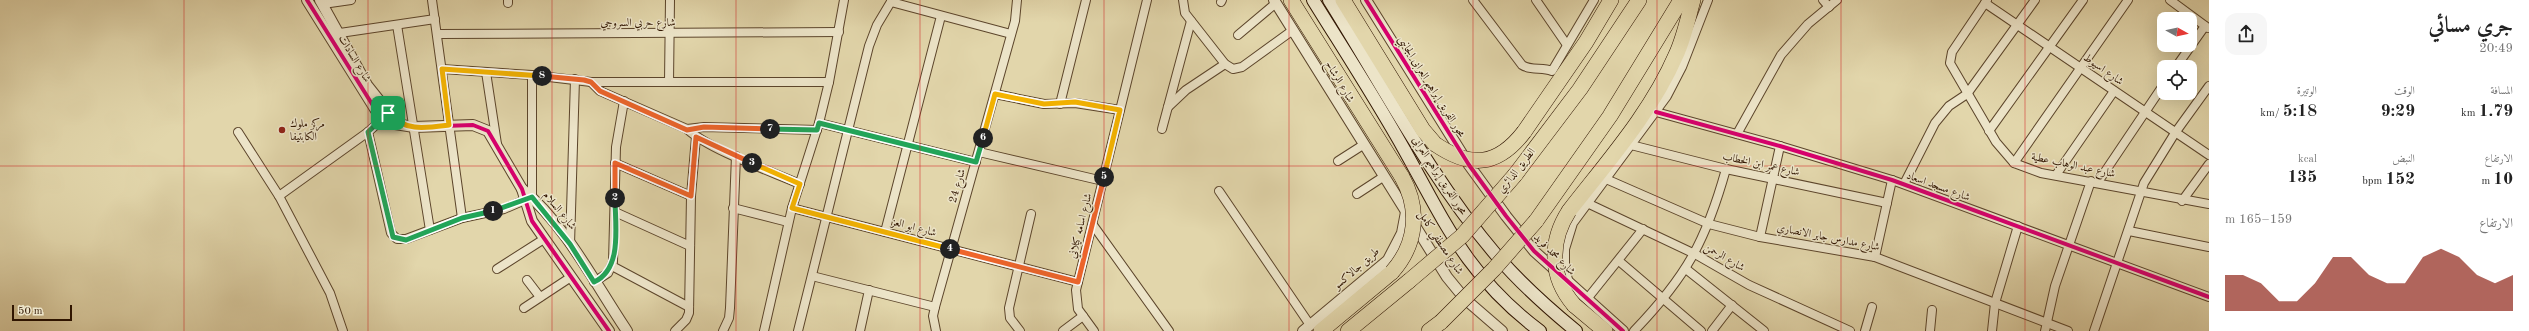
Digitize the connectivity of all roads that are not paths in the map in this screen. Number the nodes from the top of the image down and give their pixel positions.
1 (307, 0) edge
2 (351, 0) edge
3 (432, 0) edge
4 (670, 0) edge
5 (844, 0) edge
6 (1017, 0) edge
7 (1086, 0) edge
8 (1147, 0) edge
9 (1183, 0) edge
10 (1291, 0) edge
11 (1312, 0) edge
12 (1329, 0) edge
13 (1343, 0) edge
14 (1366, 0) edge
15 (1473, 0) edge
16 (1536, 0) edge
17 (1594, 0) edge
18 (1611, 0) edge
19 (1638, 0) edge
20 (1681, 0) edge
21 (1693, 0) edge
22 (1708, 0) edge
23 (1823, 0) edge
24 (1837, 0) edge
25 (2035, 0) edge
26 (2083, 0) edge
27 (2128, 0) edge
28 (2170, 0) edge
29 (891, 1) edge
30 (1986, 1) edge
31 (325, 2) edge
32 (1275, 2) edge
33 (1829, 6) junction
34 (941, 16) junction
35 (435, 19) junction
36 (1191, 21) junction
37 (397, 25) junction
38 (2018, 26) junction
39 (2207, 27) edge
40 (1293, 30) junction
41 (839, 32) junction
42 (340, 33) junction
43 (437, 34) junction
44 (670, 34) junction
45 (1011, 34) junction
46 (1238, 36) dead end
47 (1567, 45) junction
48 (2050, 47) junction
49 (2181, 60) edge
50 (1225, 64) junction
51 (2081, 67) junction
52 (442, 69) junction
53 (486, 72) junction
54 (532, 75) junction
55 (575, 79) junction
56 (591, 82) junction
57 (669, 82) junction
58 (829, 82) junction
59 (2209, 86) edge
60 (2114, 91) junction
61 (995, 94) junction
62 (1967, 94) junction
63 (2157, 94) edge
64 (624, 101) junction
65 (1060, 104) junction
66 (1168, 107) junction
67 (1120, 110) junction
68 (1656, 112) junction
69 (2144, 112) junction
70 (385, 116) junction
71 (449, 125) junction
72 (414, 127) junction
73 (818, 127) junction
74 (1162, 129) dead end
75 (687, 130) junction
76 (848, 131) junction
77 (1989, 131) junction
78 (238, 132) dead end
79 (368, 132) junction
80 (2175, 133) junction
81 (1737, 134) junction
82 (696, 137) junction
83 (1363, 144) junction
84 (1631, 145) junction
85 (497, 146) junction
86 (908, 146) junction
87 (1780, 146) junction
88 (979, 152) junction
89 (2209, 155) edge
90 (736, 156) junction
91 (1338, 161) dead end
92 (976, 162) junction
93 (615, 163) junction
94 (2014, 163) junction
95 (2209, 164) edge
96 (1726, 169) junction
97 (2056, 175) junction
98 (1383, 177) junction
99 (1773, 178) junction
100 (1606, 179) junction
101 (1892, 180) junction
102 (1103, 181) junction
103 (2095, 182) junction
104 (1482, 183) joint
105 (800, 184) junction
106 (1904, 184) junction
107 (1219, 191) dead end
108 (2140, 193) junction
109 (1357, 194) dead end
110 (279, 196) junction
111 (691, 196) junction
112 (528, 199) junction
113 (2182, 201) junction
114 (1887, 203) junction
115 (1587, 204) junction
116 (2209, 204) edge
117 (733, 208) junction
118 (792, 208) junction
119 (615, 212) junction
120 (1406, 212) junction
121 (1031, 214) dead end
122 (826, 217) junction
123 (462, 218) junction
124 (788, 222) junction
125 (1709, 224) junction
126 (1093, 225) junction
127 (2018, 226) junction
128 (1643, 229) junction
129 (430, 230) junction
130 (2129, 231) junction
131 (886, 232) junction
132 (1760, 237) junction
133 (544, 239) junction
134 (570, 244) junction
135 (2069, 245) junction
136 (690, 246) junction
137 (2209, 246) edge
138 (952, 249) junction
139 (1695, 254) junction
140 (1875, 257) junction
141 (1618, 261) junction
142 (2119, 264) junction
143 (612, 266) junction
144 (1019, 267) junction
145 (497, 269) dead end
146 (1686, 269) junction
147 (812, 276) junction
148 (571, 277) junction
149 (527, 280) dead end
150 (594, 282) junction
151 (1078, 282) junction
152 (1569, 284) junction
153 (869, 290) junction
154 (540, 297) junction
155 (2209, 297) edge
156 (1664, 300) junction
157 (1580, 302) junction
158 (1995, 303) junction
159 (1732, 306) junction
160 (689, 307) junction
161 (935, 307) junction
162 (1872, 307) dead end
163 (524, 308) dead end
164 (1932, 310) dead end
165 (1083, 316) junction
166 (1435, 326) edge
167 (2046, 327) edge
168 (1311, 329) edge
169 (343, 331) edge
170 (609, 331) edge
171 (627, 331) edge
172 (674, 331) edge
173 (723, 331) edge
174 (764, 331) edge
175 (798, 331) edge
176 (860, 331) edge
177 (936, 331) edge
178 (1020, 331) edge
179 (1063, 331) edge
180 (1094, 331) edge
181 (1169, 331) edge
182 (1348, 331) edge
183 (1502, 331) edge
184 (1540, 331) edge
185 (1576, 331) edge
186 (1605, 331) edge
187 (1623, 331) edge
188 (1634, 331) edge
189 (1701, 331) edge
190 (1712, 331) edge
191 (1764, 331) edge
192 (1850, 331) edge
193 (1865, 331) edge
194 (1930, 331) edge
195 (1992, 331) edge
196 (2068, 331) edge
197 (2094, 331) edge

1 - 70 street, شارع السادات
2 - 31 street
3 - 35 street
4 - 44 street
5 - 41 street
6 - 45 street, شارع 24
7 - 65 street
8 - 67 street, شارع اسامه كيلاني
9 - 36 street
10 - 168 highway, bridge
11 - 184 main road, محور الفريق إبراهيم العرابى
12 - 185 main road, محور الفريق إبراهيم العرابى
13 - 18 highway, bridge
14 - 104 street, محور الفريق إبراهيم العرابى الجانبي
15 - 47 street
16 - 47 street
17 - 47 street
19 - 182 highway, الطريق الدائري, bridge
20 - 166 highway, bridge
21 - 157 highway, bridge
22 - 68 street
23 - 33 street
24 - 33 street
25 - 38 street
26 - 48 street
27 - 51 street
28 - 39 street
29 - 34 street
29 - 76 street
30 - 38 street, شارع اسيوط
30 - 62 street, شارع عبد الوهاب عطية
31 - 42 street, شارع السادات
32 - 40 street, شارع الرشاح
32 - 46 street
33 - 81 street
34 - 45 street
34 - 86 street
35 - 37 street
35 - 43 street
36 - 50 street
36 - 66 street
37 - 42 street
37 - 72 street
38 - 48 street, شارع اسيوط
38 - 62 street
39 - 49 street
40 - 50 street
40 - 83 street, شارع الرشاح
41 - 44 street, شارع حربي السروجي
41 - 58 street
42 - 70 street, شارع السادات
43 - 44 street, شارع حربي السروجي
43 - 52 street
44 - 57 street
45 - 61 street, شارع 24
48 - 51 street, شارع اسيوط
48 - 77 street
50 - 66 street
51 - 60 street, شارع اسيوط
51 - 94 street
52 - 53 street
52 - 71 street
53 - 54 street
53 - 85 street
54 - 55 street
54 - 112 street
55 - 56 street
55 - 134 street
56 - 57 street
56 - 64 street
57 - 58 street
58 - 73 street
59 - 80 street
60 - 69 street, شارع اسيوط
60 - 97 street
61 - 65 street
61 - 88 street, شارع 24
62 - 77 street, شارع عبد الوهاب عطية
62 - 106 street
63 - 69 street
64 - 75 street
64 - 93 street
65 - 67 street
66 - 74 street
67 - 102 street, شارع اسامه كيلاني
68 - 81 street, شارع مسجد اسعاد
68 - 84 street
69 - 80 street, شارع اسيوط
69 - 103 street
70 - 72 street
70 - 79 street
71 - 72 street
71 - 85 street
71 - 123 street
72 - 129 street
73 - 75 street
73 - 76 street
73 - 105 street
75 - 82 street
76 - 86 street
76 - 122 street
77 - 94 street, شارع عبد الوهاب عطية
78 - 110 street
79 - 110 street
79 - 129 street
80 - 89 street, شارع اسيوط
80 - 108 street
81 - 87 street, شارع مسجد اسعاد
82 - 90 street
82 - 111 street
83 - 91 street
83 - 98 street, شارع الرشاح
84 - 96 street, شارع عمر ابن الخطاب
84 - 100 street
85 - 112 street, شارع السلام
86 - 92 street
86 - 131 street
87 - 99 street
87 - 101 street, شارع مسجد اسعاد
88 - 92 street, شارع 24
88 - 102 street
90 - 105 street
90 - 117 street
92 - 138 street, شارع 24
93 - 111 street
93 - 119 street
94 - 97 street, شارع عبد الوهاب عطية
95 - 113 street
96 - 99 street, شارع عمر ابن الخطاب
96 - 125 street
97 - 103 street, شارع عبد الوهاب عطية
98 - 109 street
98 - 120 street, شارع مصطفي كامل
99 - 114 street, شارع عمر ابن الخطاب
99 - 132 street
100 - 115 street
100 - 125 street, شارع مدارس جابر الانصاري
101 - 106 street, شارع مسجد اسعاد
101 - 114 street
102 - 126 street, شارع اسامه كيلاني
103 - 108 street, شارع عبد الوهاب عطية
103 - 135 street
104 - 152 street, شارع محمد فريد
105 - 118 street
106 - 127 street, شارع مسجد اسعاد
107 - 168 street
108 - 113 street, شارع عبد الوهاب عطية
108 - 130 street
110 - 169 street
111 - 136 street
112 - 123 street
112 - 133 street, شارع السلام
112 - 134 street, شارع السلام
113 - 116 street, شارع عبد الوهاب عطية
114 - 140 street
115 - 128 street, شارع الرحمن
115 - 152 street
117 - 124 street
117 - 173 street
118 - 122 street, شارع ابو العز
118 - 124 street
119 - 136 street
119 - 143 street
120 - 168 street, طريق جالاكسو
120 - 183 street, شارع مصطفي كامل
121 - 144 street
122 - 131 street, شارع ابو العز
122 - 147 street
123 - 129 street
124 - 174 street
125 - 132 street, شارع مدارس جابر الانصاري
125 - 139 street
126 - 151 street, شارع اسامه كيلاني
126 - 181 street
127 - 135 street, شارع مسجد اسعاد
127 - 158 street
128 - 139 street, شارع الرحمن
128 - 141 street
130 - 137 street
130 - 142 street
131 - 138 street, شارع ابو العز
132 - 140 street, شارع مدارس جابر الانصاري
133 - 145 street
133 - 148 street, شارع السلام
134 - 150 street, شارع السلام
135 - 142 street, شارع مسجد اسعاد
135 - 167 street
136 - 160 street
138 - 144 street, شارع ابو العز
138 - 161 street, شارع 24
139 - 146 street
139 - 192 street, شارع الرحمن
140 - 158 street, شارع مدارس جابر الانصاري
141 - 156 street
141 - 157 street
142 - 155 street, شارع مسجد اسعاد
142 - 197 street
143 - 150 street
143 - 160 street
144 - 151 street, شارع ابو العز
144 - 178 street
146 - 156 street
146 - 159 street
147 - 153 street
147 - 175 street
148 - 154 street
148 - 170 street, شارع السلام
149 - 154 street
150 - 171 street, شارع السلام
151 - 165 street, شارع اسامه كيلاني
152 - 157 street, شارع محمد فريد
153 - 161 street
153 - 176 street
154 - 163 street
156 - 188 street
156 - 189 street
157 - 186 highway
157 - 187 street, شارع محمد فريد
158 - 167 street, شارع مدارس جابر الانصاري
158 - 195 street
159 - 190 street
159 - 191 street
160 - 172 street
161 - 177 street, شارع 24
162 - 193 street
164 - 194 street
165 - 179 street
165 - 180 street, شارع اسامه كيلاني
167 - 196 street, شارع مدارس جابر الانصاري

